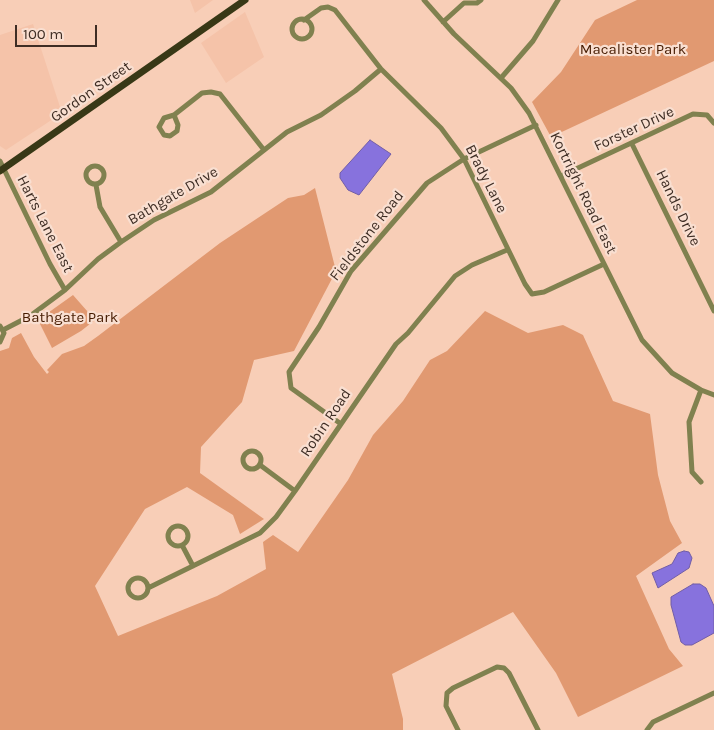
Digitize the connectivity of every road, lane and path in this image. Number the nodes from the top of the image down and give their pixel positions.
1 (245, 0) edge
2 (424, 0) edge
3 (481, 0) edge
4 (558, 0) edge
5 (464, 2) edge
6 (304, 20) dead end
7 (443, 22) junction
8 (381, 69) junction
9 (501, 78) junction
10 (174, 115) dead end
11 (714, 123) edge
12 (536, 125) junction
13 (632, 144) junction
14 (264, 150) junction
15 (464, 159) junction
16 (0, 160) edge
17 (1, 170) edge
18 (561, 176) junction
19 (96, 185) dead end
20 (121, 242) junction
21 (507, 250) junction
22 (604, 264) junction
23 (65, 290) junction
24 (714, 311) edge
25 (2, 328) edge
26 (0, 342) edge
27 (701, 390) junction
28 (714, 395) edge
29 (341, 424) junction
30 (260, 465) dead end
31 (701, 482) dead end
32 (295, 491) junction
33 (182, 545) junction
34 (193, 566) junction
35 (148, 588) dead end
36 (714, 693) edge
37 (458, 730) edge
38 (538, 730) edge
39 (647, 730) edge

1 - 17 main road, Gordon Street
2 - 7 street, Kortright Road East
3 - 5 street
4 - 9 street
5 - 7 street
6 - 8 street, Brady Lane
7 - 9 street, Kortright Road East
8 - 14 street, Bathgate Drive
8 - 15 street, Brady Lane
9 - 12 street, Kortright Road East
10 - 14 street
11 - 13 street, Forster Drive
12 - 15 street, Fieldstone Road
12 - 18 street, Kortright Road East
13 - 18 street, Forster Drive
13 - 24 street, Hands Drive
14 - 20 street, Bathgate Drive
15 - 21 street, Brady Lane
15 - 29 street, Fieldstone Road
16 - 17 street, Harts Lane East
17 - 23 street, Harts Lane East
18 - 22 street, Kortright Road East
19 - 20 street
20 - 23 street, Bathgate Drive
21 - 22 street, Brady Lane
21 - 29 street, Robin Road
22 - 27 street, Kortright Road East
23 - 25 street, Bathgate Drive
25 - 26 street, Bathgate Drive
27 - 28 street, Kortright Road East
27 - 31 street
29 - 32 street, Robin Road
30 - 32 street
32 - 34 street, Robin Road
33 - 33 street
33 - 34 street
34 - 35 street, Robin Road
36 - 39 street
37 - 38 street

